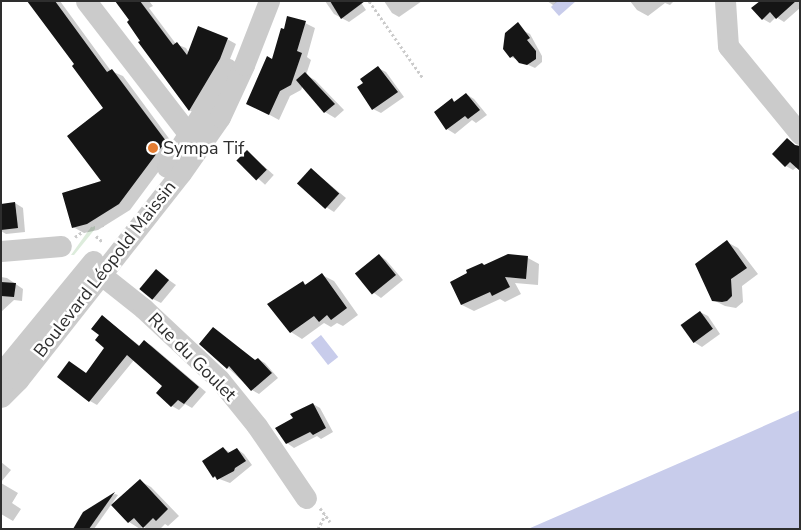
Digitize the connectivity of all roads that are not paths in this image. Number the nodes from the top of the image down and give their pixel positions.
1 (86, 1) edge
2 (253, 1) edge
3 (269, 1) edge
4 (725, 1) edge
5 (800, 134) edge
6 (194, 141) junction
7 (61, 246) dead end
8 (1, 251) edge
9 (95, 270) junction
10 (1, 373) edge
11 (1, 397) edge
12 (306, 498) dead end

1 - 6 street
2 - 6 street, Boulevard Léopold Maissin
3 - 6 street, Boulevard Léopold Maissin
4 - 5 street
6 - 9 street, Boulevard Léopold Maissin
7 - 8 street
9 - 10 street, Boulevard Léopold Maissin
9 - 11 street, Boulevard Léopold Maissin
9 - 12 street, Rue du Goulet

